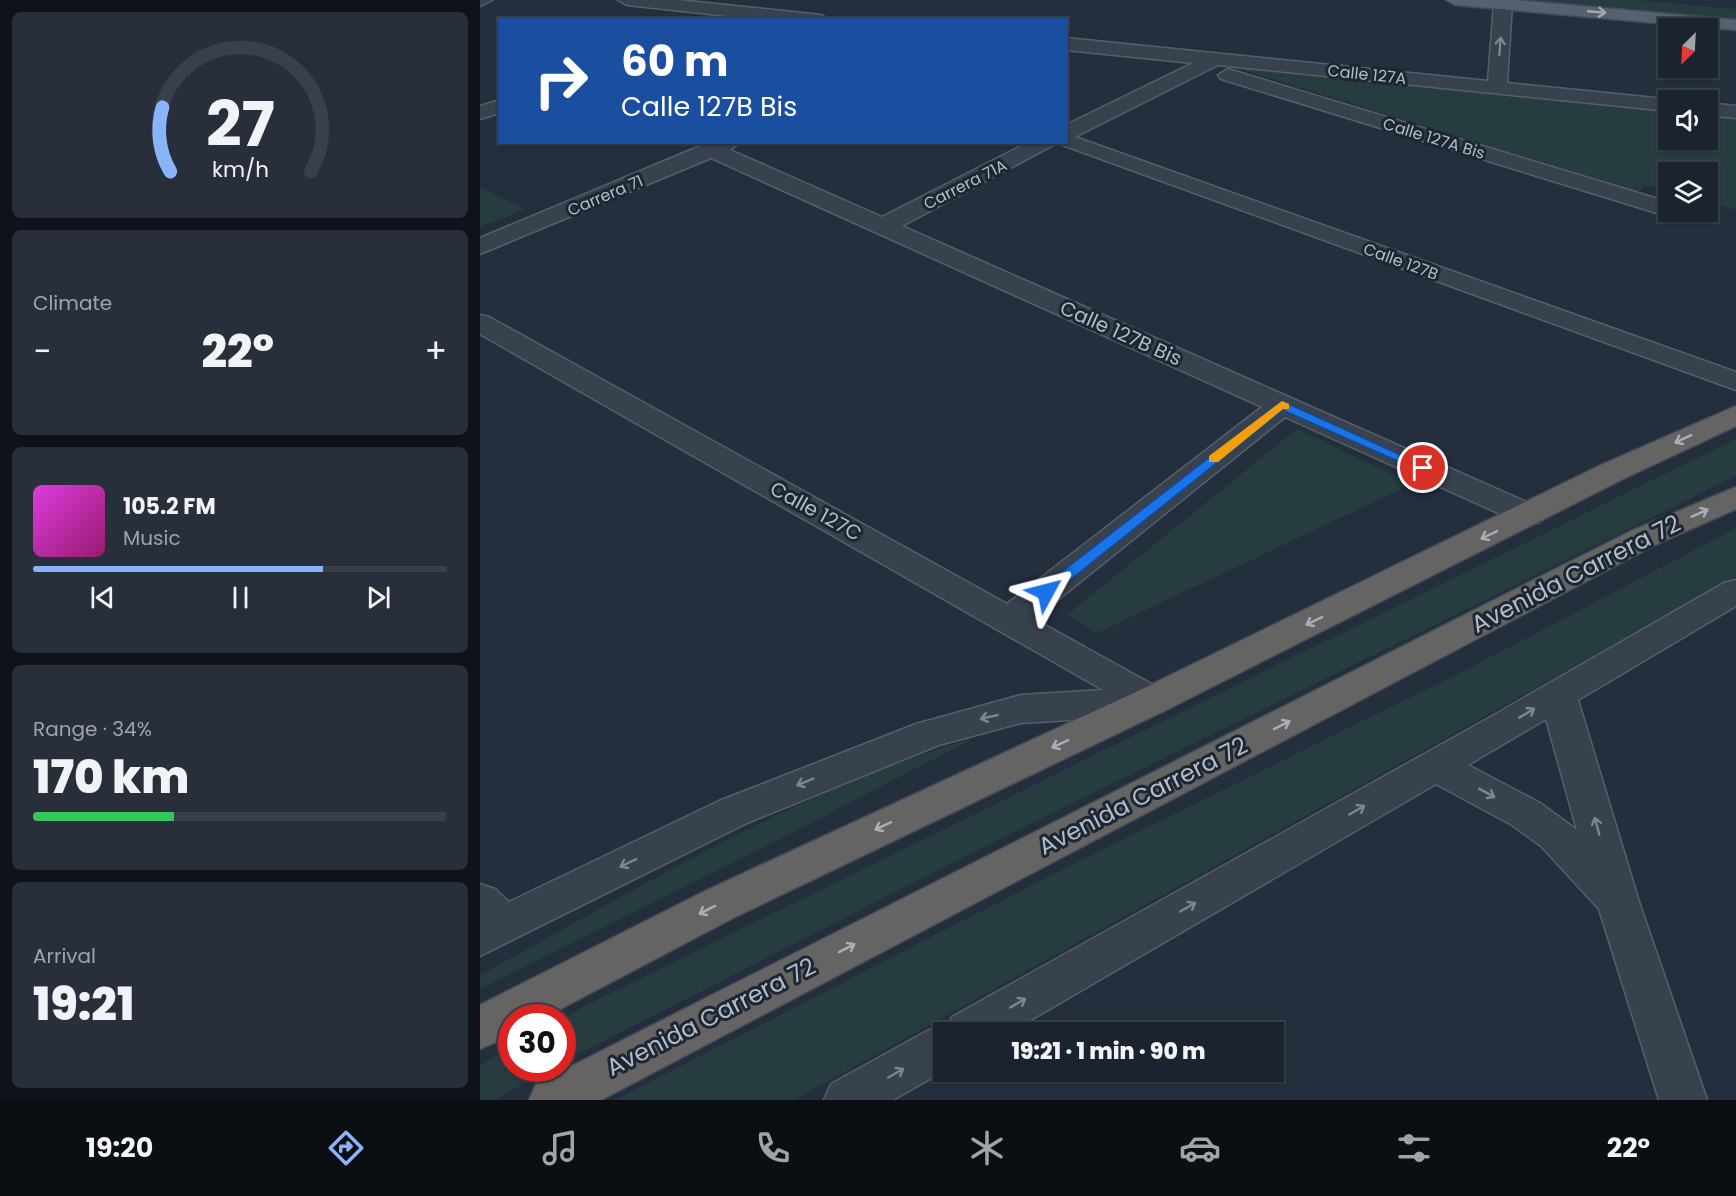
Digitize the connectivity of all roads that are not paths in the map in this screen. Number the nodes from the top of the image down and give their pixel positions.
1 (627, 0) edge
2 (1455, 0) edge
3 (1503, 4) junction
4 (760, 13) junction
5 (747, 18) edge
6 (804, 18) edge
7 (1736, 25) edge
8 (1068, 44) edge
9 (1208, 63) junction
10 (1497, 87) junction
11 (1658, 104) edge
12 (498, 107) edge
13 (1718, 110) edge
14 (1736, 112) edge
15 (480, 113) edge
16 (1068, 132) edge
17 (1068, 142) edge
18 (1043, 144) edge
19 (721, 146) edge
20 (1658, 205) edge
21 (883, 226) junction
22 (480, 247) edge
23 (480, 323) edge
24 (1736, 382) edge
25 (1282, 405) junction
26 (1736, 415) edge
27 (1736, 497) edge
28 (1529, 515) junction
29 (1736, 591) edge
30 (1010, 621) junction
31 (1558, 695) junction
32 (1151, 701) junction
33 (1435, 766) junction
34 (1618, 902) junction
35 (488, 921) edge
36 (986, 1022) edge
37 (480, 1028) edge
38 (933, 1052) edge
39 (569, 1093) edge
40 (848, 1100) edge
41 (1683, 1100) edge

1 - 4 street
2 - 3 main road
3 -> 7 main road
10 -> 3 street
4 - 5 street
4 - 6 street
8 - 9 street, Calle 127A
9 - 10 street, Calle 127A
9 - 16 street
9 - 20 street, Calle 127A Bis
10 - 11 street, Calle 127A
12 - 15 street
13 - 14 street
17 - 24 street, Calle 127B
18 - 21 street, Carrera 71A
19 - 21 street, Calle 127B Bis
19 - 22 street, Carrera 71
21 - 25 street, Calle 127B Bis
23 - 30 street, Calle 127C
25 - 28 street, Calle 127B Bis
25 - 30 street
26 -> 28 highway
39 -> 27 highway, Avenida Carrera 72
28 -> 32 highway
29 - 31 street
30 - 32 street, Calle 127C
33 -> 31 street
34 -> 31 street
32 -> 35 street
32 -> 37 highway
33 -> 34 street
36 -> 33 street
34 - 41 street
40 -> 38 street

